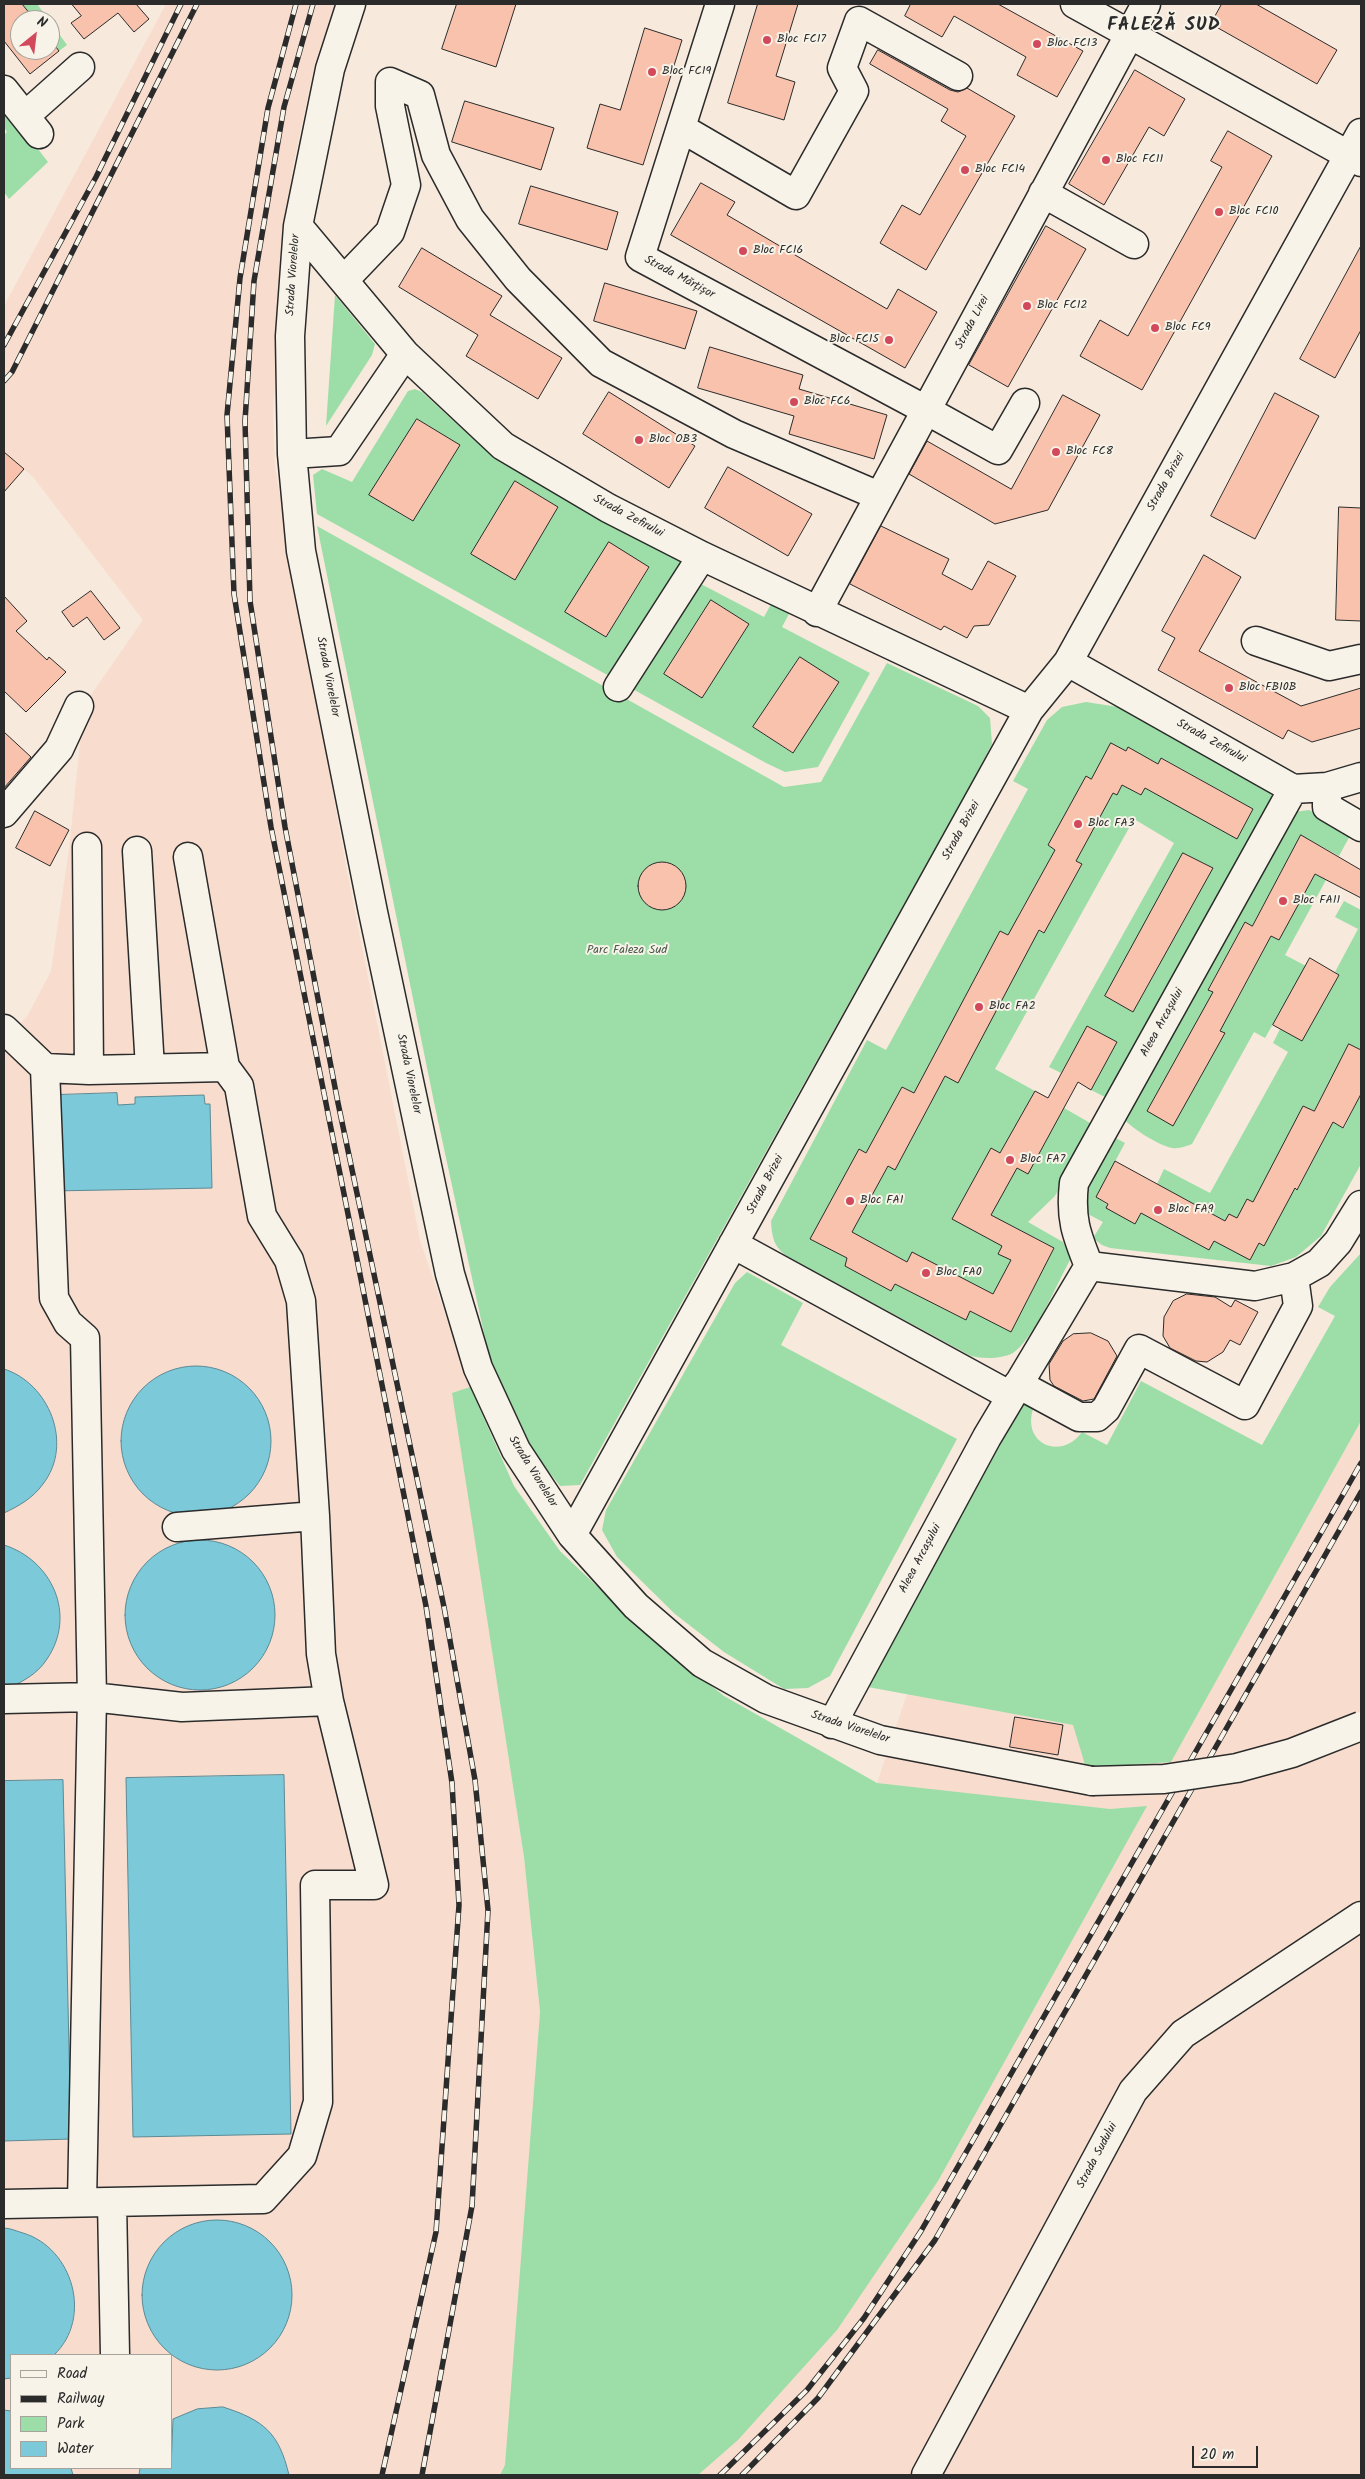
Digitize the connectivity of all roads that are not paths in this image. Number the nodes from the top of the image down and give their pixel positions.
1 (351, 4) edge
2 (1075, 4) edge
3 (1146, 4) edge
4 (714, 5) edge
5 (1130, 34) junction
6 (80, 67) dead end
7 (958, 76) dead end
8 (4, 90) edge
9 (680, 128) junction
10 (1357, 150) edge
11 (1044, 193) junction
12 (298, 226) junction
13 (1134, 244) dead end
14 (344, 280) junction
15 (405, 354) junction
16 (1025, 403) dead end
17 (926, 410) junction
18 (292, 454) junction
19 (879, 496) junction
20 (702, 556) junction
21 (816, 612) junction
22 (1256, 641) dead end
23 (1361, 659) edge
24 (1068, 662) junction
25 (618, 687) dead end
26 (79, 706) dead end
27 (1029, 710) junction
28 (1361, 777) edge
29 (1327, 788) junction
30 (1293, 789) junction
31 (4, 813) edge
32 (1361, 827) edge
33 (87, 846) dead end
34 (137, 851) dead end
35 (188, 857) dead end
36 (6, 1032) edge
37 (225, 1067) junction
38 (44, 1068) junction
39 (150, 1068) junction
40 (89, 1070) junction
41 (1361, 1205) edge
42 (733, 1244) junction
43 (1089, 1266) junction
44 (1294, 1277) junction
45 (1014, 1390) junction
46 (316, 1516) junction
47 (177, 1527) dead end
48 (572, 1535) junction
49 (92, 1697) junction
50 (4, 1699) edge
51 (329, 1701) junction
52 (832, 1724) junction
53 (1361, 1726) edge
54 (1361, 1916) edge
55 (82, 2202) junction
56 (112, 2202) junction
57 (4, 2204) edge
58 (115, 2354) edge
59 (926, 2475) edge

1 - 12 street, Strada Viorelelor
2 - 5 street
3 - 5 street, Strada Lirei
4 - 9 street, Strada Mărțișor
5 - 10 street
5 - 11 street, Strada Lirei
6 - 8 street
7 - 9 street
9 - 17 street, Strada Mărțișor
10 - 24 street, Strada Brizei
11 - 13 street
11 - 17 street, Strada Lirei
12 - 14 street, Strada Zefirului
12 - 18 street, Strada Viorelelor
14 - 15 street, Strada Zefirului
14 - 19 street
15 - 18 street
15 - 20 street, Strada Zefirului
16 - 17 street
17 - 19 street, Strada Lirei
18 - 48 street, Strada Viorelelor
19 - 21 street, Strada Lirei
20 - 21 street, Strada Zefirului
20 - 25 street
21 - 27 street, Strada Zefirului
22 - 23 street
24 - 27 street, Strada Brizei
24 - 30 street, Strada Zefirului
26 - 31 street
27 - 42 street, Strada Brizei
28 - 29 street
29 - 30 street
29 - 32 street
30 - 43 street, Aleea Arcașului
33 - 40 street
34 - 39 street
35 - 37 street
36 - 38 street
37 - 39 street
37 - 46 street
38 - 40 street
38 - 49 street
39 - 40 street
41 - 44 street
42 - 45 street
42 - 48 street, Strada Brizei
43 - 44 street
43 - 45 street, Aleea Arcașului
44 - 45 street
45 - 52 street, Aleea Arcașului
46 - 47 street
46 - 51 street
48 - 52 street, Strada Viorelelor
49 - 50 street
49 - 51 street
49 - 55 street
51 - 56 street
52 - 53 street, Strada Viorelelor, bridge
54 - 59 street, Strada Sudului
55 - 56 street
55 - 57 street
56 - 58 street

